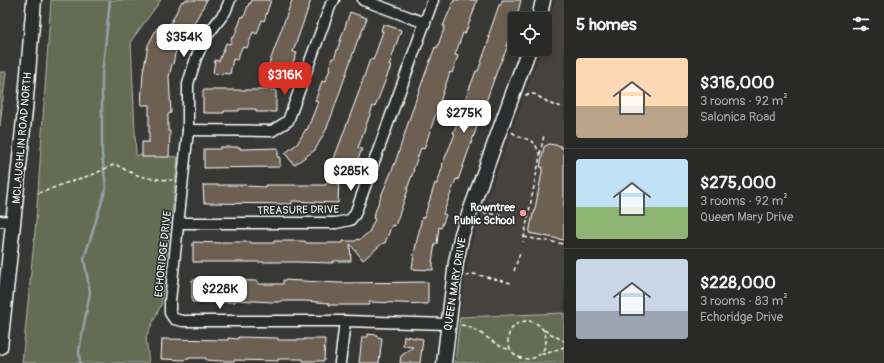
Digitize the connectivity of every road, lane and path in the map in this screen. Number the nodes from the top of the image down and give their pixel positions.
1 (34, 0) edge
2 (230, 0) edge
3 (334, 0) edge
4 (363, 0) edge
5 (433, 0) edge
6 (543, 0) edge
7 (540, 12) edge
8 (425, 23) junction
9 (526, 56) edge
10 (523, 95) dead end
11 (564, 107) edge
12 (188, 130) junction
13 (510, 131) dead end
14 (544, 135) dead end
15 (540, 156) junction
16 (183, 181) junction
17 (38, 192) dead end
18 (480, 213) dead end
19 (507, 219) dead end
20 (7, 222) edge
21 (179, 223) junction
22 (522, 229) dead end
23 (525, 231) junction
24 (524, 237) junction
25 (523, 242) dead end
26 (564, 244) edge
27 (520, 254) dead end
28 (514, 271) dead end
29 (464, 277) dead end
30 (511, 283) dead end
31 (345, 321) junction
32 (453, 324) junction
33 (544, 330) junction
34 (564, 341) edge
35 (564, 346) edge
36 (0, 347) edge
37 (511, 350) junction
38 (541, 354) junction
39 (528, 359) junction
40 (340, 363) edge
41 (444, 363) edge
42 (528, 363) edge

1 - 20 main road, MCLAUGHLIN ROAD NORTH
2 - 12 street, ECHORIDGE DRIVE
3 - 12 street
4 - 8 street
5 - 8 street, TREASURE DRIVE
6 - 7 main road
8 - 21 street, TREASURE DRIVE
9 - 32 main road, QUEEN MARY DRIVE
10 - 11 path
12 - 16 street, ECHORIDGE DRIVE
13 - 15 path
14 - 15 path
15 - 23 path
16 - 17 path
16 - 21 street, ECHORIDGE DRIVE
18 - 19 path
20 - 36 main road, MCLAUGHLIN ROAD NORTH
21 - 31 street, ECHORIDGE DRIVE
22 - 23 path
23 - 24 path
24 - 25 path
24 - 26 path
27 - 28 path
29 - 30 path
31 - 32 street, ECHORIDGE DRIVE
31 - 40 street
32 - 37 path
32 - 41 main road, QUEEN MARY DRIVE
33 - 34 path
33 - 37 path
33 - 38 path
35 - 38 path
37 - 39 path
38 - 39 path
39 - 42 path

